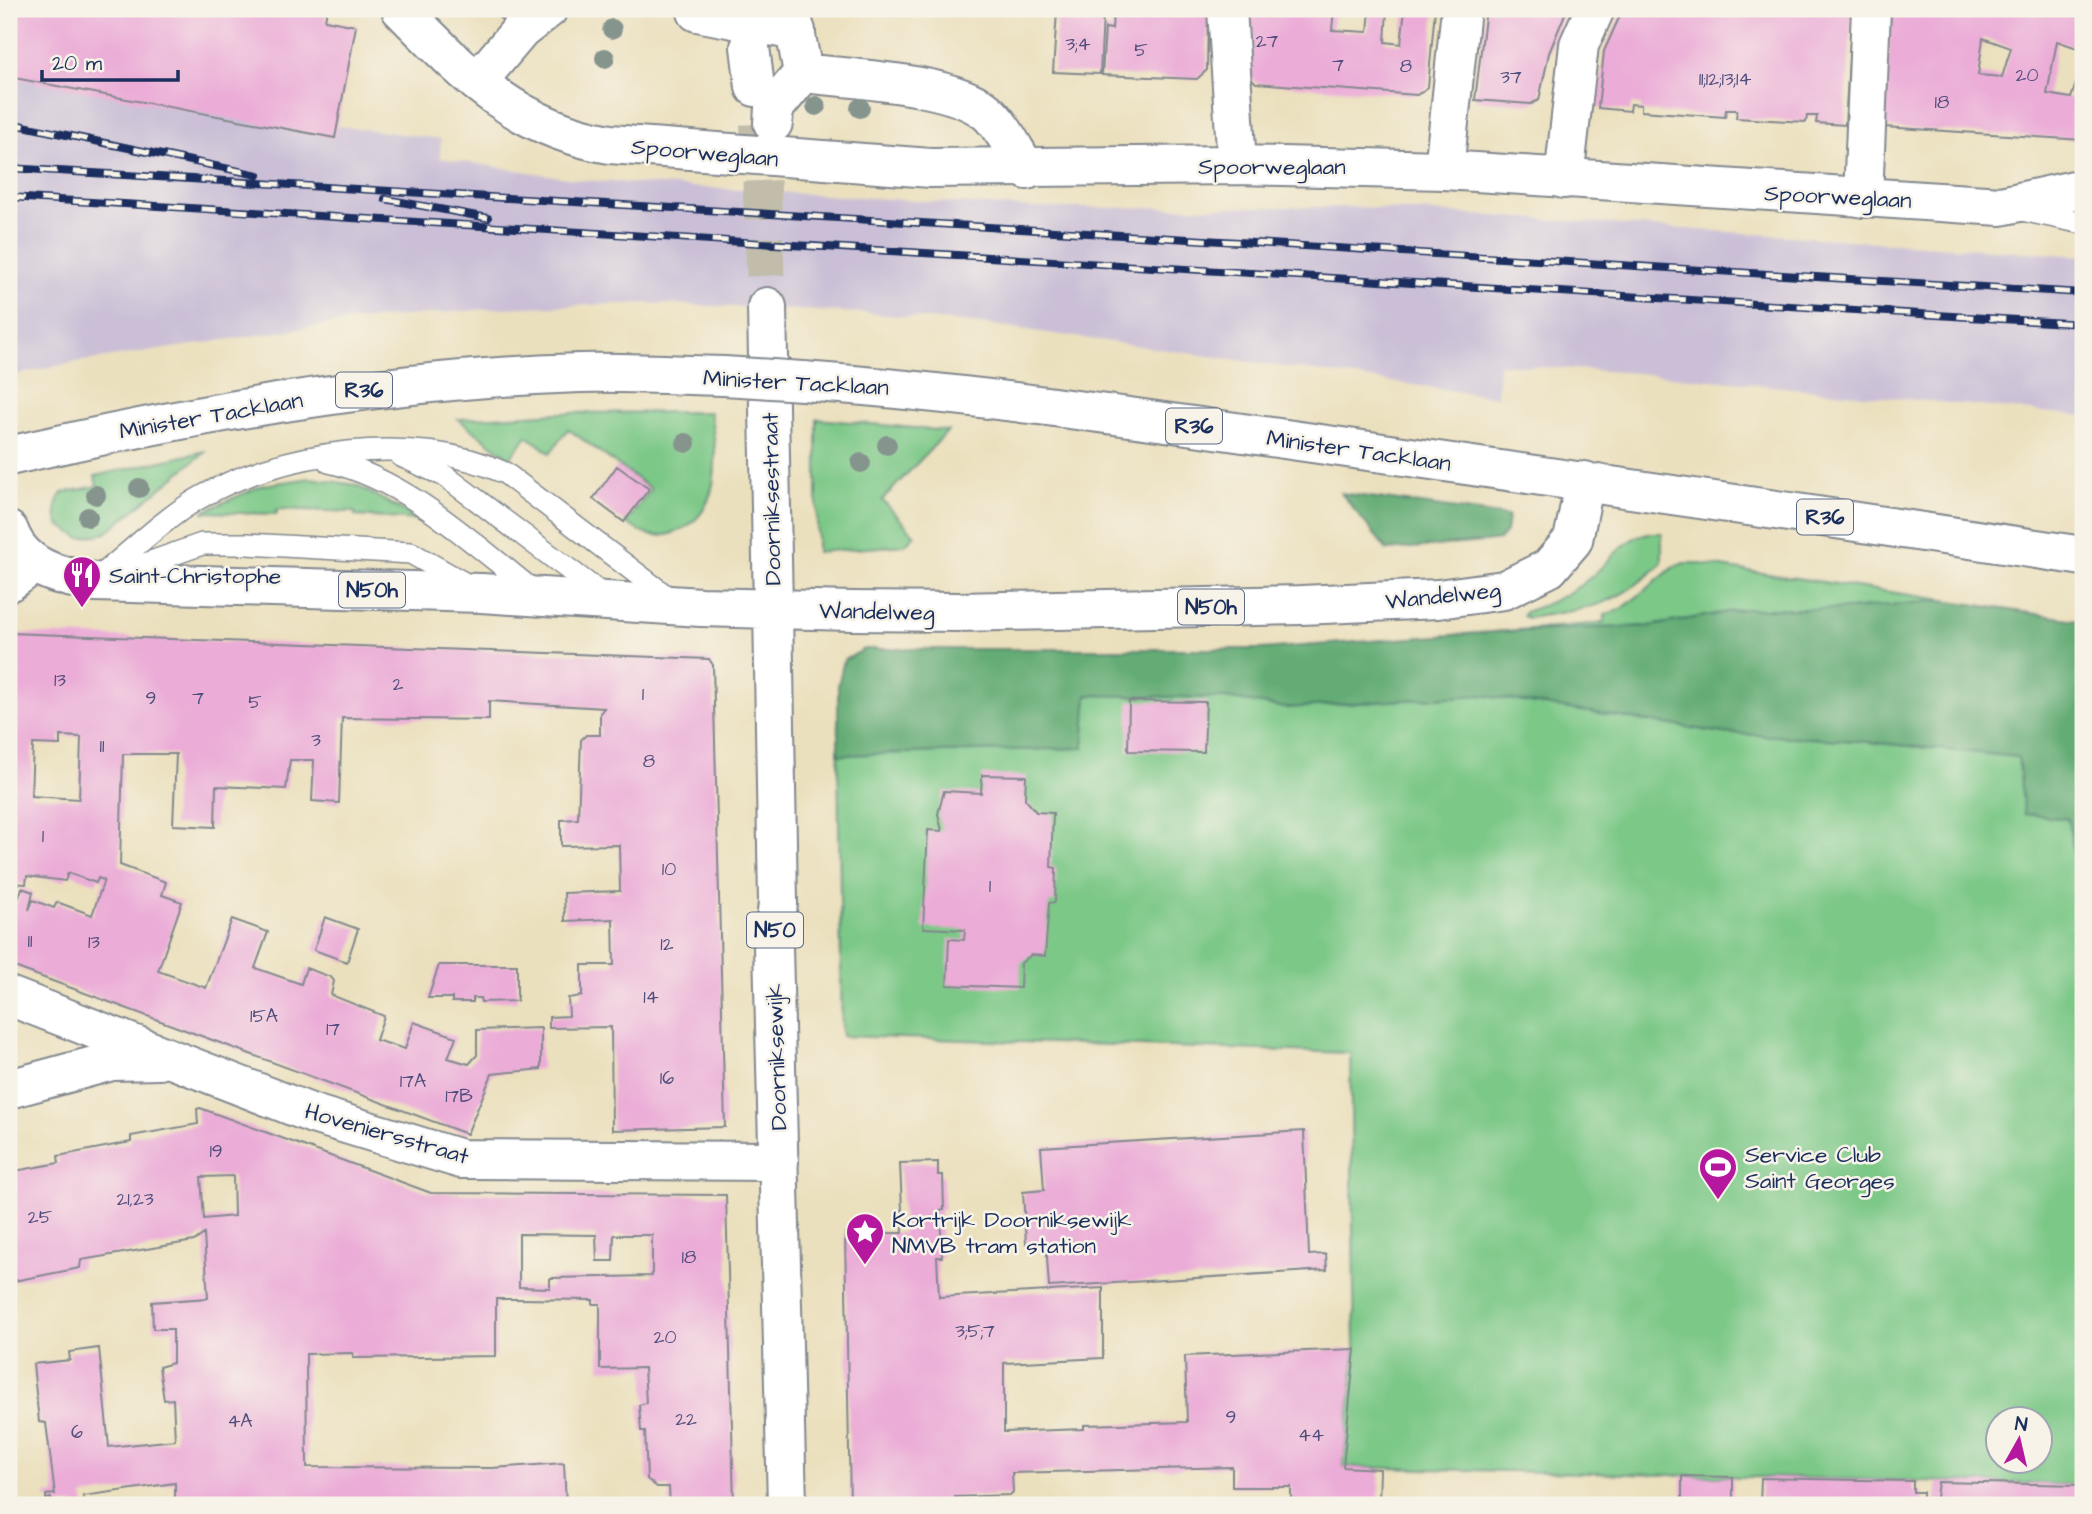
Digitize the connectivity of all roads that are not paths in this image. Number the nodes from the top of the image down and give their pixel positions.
1 (401, 9) edge
2 (548, 9) edge
3 (1227, 9) edge
4 (1461, 9) edge
5 (1595, 9) edge
6 (1871, 9) edge
7 (697, 14) edge
8 (794, 20) edge
9 (750, 47) dead end
10 (803, 73) junction
11 (477, 82) junction
12 (755, 87) tunnel mouth
13 (773, 123) tunnel mouth
14 (1237, 165) junction
15 (1027, 170) junction
16 (1444, 170) junction
17 (1564, 178) junction
18 (2083, 188) edge
19 (1863, 198) junction
20 (2001, 206) junction
21 (2083, 223) edge
22 (766, 307) tunnel mouth
23 (380, 451) junction
24 (9, 456) edge
25 (312, 458) junction
26 (1585, 481) junction
27 (9, 531) edge
28 (2083, 556) edge
29 (21, 573) edge
30 (94, 582) junction
31 (541, 596) junction
32 (609, 599) junction
33 (678, 605) junction
34 (773, 608) junction
35 (9, 996) edge
36 (172, 1059) junction
37 (9, 1088) edge
38 (779, 1161) junction
39 (787, 1505) edge

1 - 11 main road, Spoorweglaan
2 - 11 main road
3 - 14 main road
4 - 16 main road
5 - 17 main road
6 - 19 main road
7 - 8 main road
8 - 10 main road
9 - 12 main road
10 - 13 main road
10 - 15 main road
11 - 15 main road, Spoorweglaan
14 - 15 main road, Spoorweglaan
14 - 16 main road, Spoorweglaan
16 - 17 main road, Spoorweglaan
17 - 19 main road, Spoorweglaan
18 - 20 main road, Spoorweglaan
19 - 20 main road, Spoorweglaan
20 - 21 lane, Spoorweglaan
22 - 34 main road, Doorniksestraat
23 - 25 lane
23 - 32 lane
23 - 33 lane
24 - 26 main road, Minister Tacklaan / R36, bridge
25 - 30 lane
25 - 31 lane
26 - 28 main road, R36
26 - 34 main road, Wandelweg / N50h
27 - 29 main road, N50h
29 - 30 main road, N50h
30 - 31 main road, N50h
31 - 32 main road, N50h
32 - 33 main road, N50h
33 - 34 main road, N50h
34 - 38 main road, Doorniksewijk / N50
35 - 36 main road, Hoveniersstraat
36 - 37 main road, Hoveniersstraat
36 - 38 main road, Hoveniersstraat
38 - 39 main road, Doorniksewijk / N50

